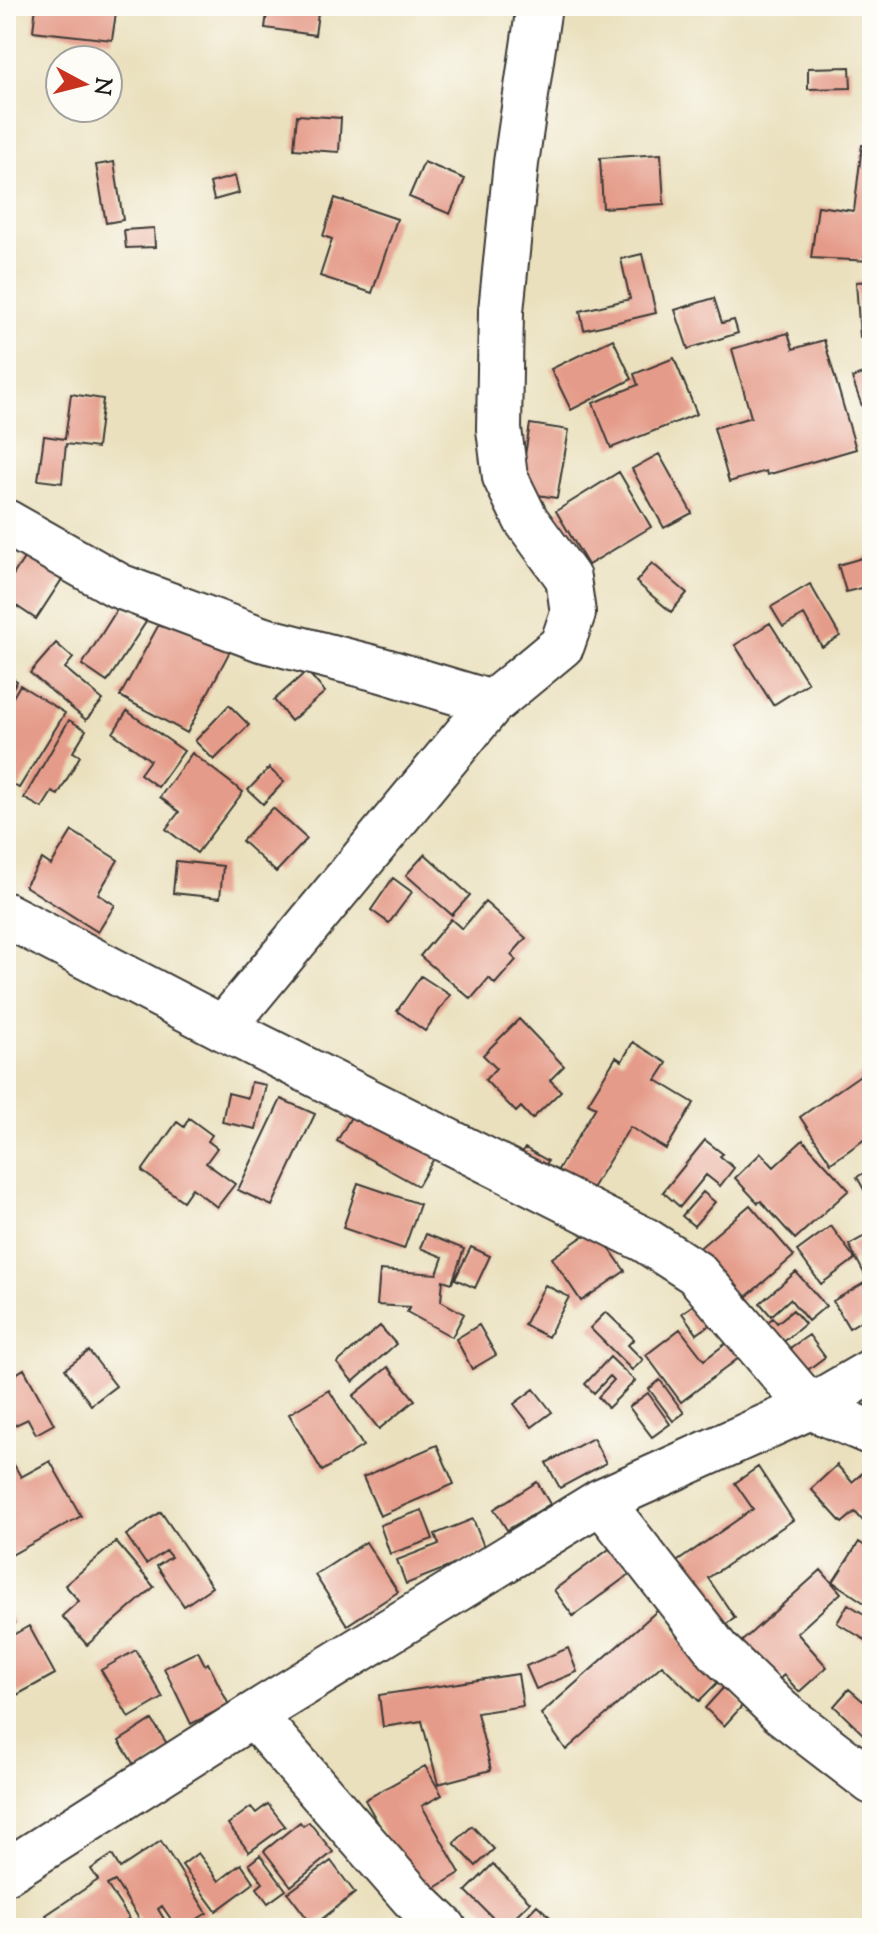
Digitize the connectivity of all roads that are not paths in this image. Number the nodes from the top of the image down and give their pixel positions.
1 (539, 6) edge
2 (6, 522) edge
3 (492, 703) junction
4 (6, 915) edge
5 (223, 1028) junction
6 (872, 1371) edge
7 (810, 1407) junction
8 (872, 1433) edge
9 (601, 1501) junction
10 (253, 1715) junction
11 (872, 1782) edge
12 (6, 1872) edge
13 (444, 1928) edge

1 - 3 street
2 - 3 street
3 - 5 street
4 - 5 street
5 - 7 street
6 - 7 street
7 - 8 street
7 - 9 street
9 - 10 street
9 - 11 street
10 - 12 street
10 - 13 street

